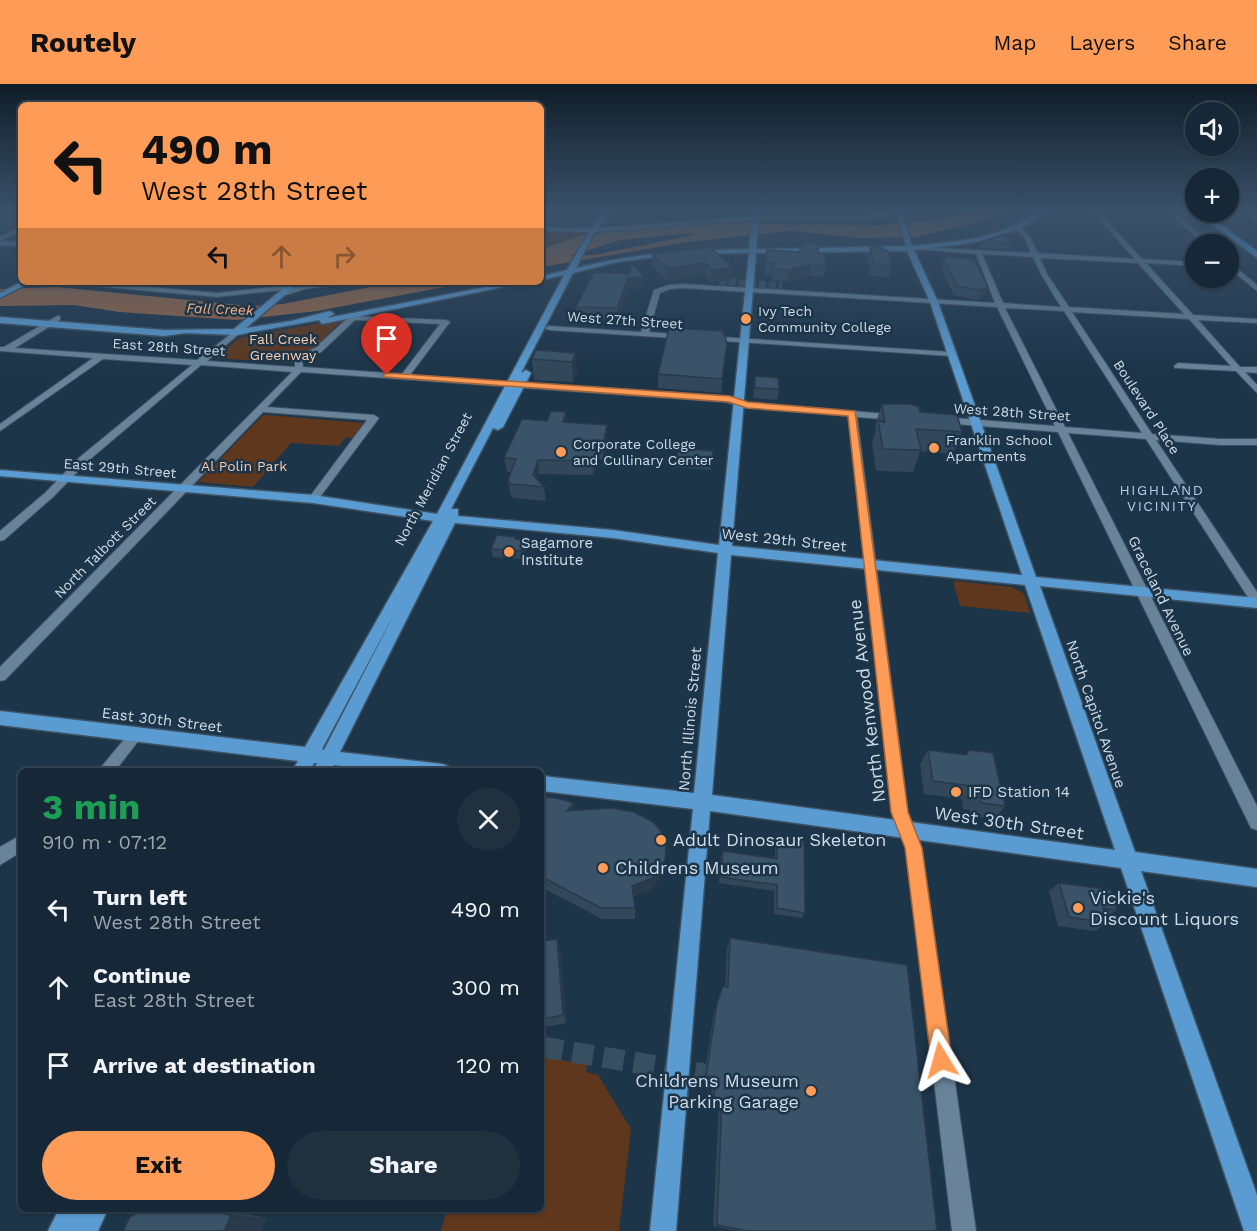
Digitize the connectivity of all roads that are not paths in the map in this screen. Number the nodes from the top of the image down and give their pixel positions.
1 (586, 265) edge
2 (750, 265) edge
3 (918, 265) edge
4 (981, 265) edge
5 (1040, 265) edge
6 (1142, 265) edge
7 (576, 266) junction
8 (1239, 274) edge
9 (544, 275) edge
10 (22, 285) edge
11 (125, 285) edge
12 (322, 285) edge
13 (487, 285) edge
14 (508, 285) edge
15 (202, 286) dead end
16 (309, 286) junction
17 (289, 288) edge
18 (749, 289) junction
19 (1257, 289) edge
20 (192, 292) junction
21 (0, 297) edge
22 (933, 301) junction
23 (1000, 305) junction
24 (1066, 309) junction
25 (1190, 317) junction
26 (0, 318) edge
27 (53, 321) junction
28 (1257, 321) edge
29 (549, 328) junction
30 (236, 332) junction
31 (644, 334) junction
32 (744, 340) junction
33 (2, 351) edge
34 (951, 354) junction
35 (101, 356) junction
36 (199, 362) junction
37 (1178, 366) dead end
38 (299, 369) junction
39 (1238, 369) junction
40 (1257, 370) edge
41 (405, 376) junction
42 (515, 384) junction
43 (1257, 390) edge
44 (738, 402) junction
45 (261, 409) junction
46 (852, 413) junction
47 (905, 417) edge
48 (929, 419) edge
49 (976, 423) junction
50 (0, 428) edge
51 (1062, 429) junction
52 (1150, 436) junction
53 (1257, 442) edge
54 (0, 473) edge
55 (66, 478) junction
56 (184, 488) junction
57 (313, 499) junction
58 (445, 518) junction
59 (0, 537) edge
60 (725, 550) junction
61 (871, 565) junction
62 (1029, 580) junction
63 (1142, 592) junction
64 (1257, 603) edge
65 (0, 676) edge
66 (0, 718) edge
67 (136, 735) junction
68 (316, 763) edge
69 (108, 768) edge
70 (395, 768) edge
71 (544, 783) edge
72 (701, 802) junction
73 (1257, 823) edge
74 (907, 830) junction
75 (18, 845) edge
76 (0, 857) edge
77 (1128, 860) junction
78 (1257, 878) edge
79 (71, 1212) edge
80 (94, 1212) edge
81 (61, 1231) edge
82 (84, 1231) edge
83 (663, 1231) edge
84 (964, 1231) edge
85 (1257, 1231) edge

1 - 7 main road
2 - 18 main road, North Illinois Street
3 - 22 main road, North Capitol Avenue
4 - 23 street, Graceland Avenue
5 - 24 street, Boulevard Place
6 - 25 street
7 - 9 main road
7 - 29 main road, North Meridian Street
7 - 42 main road, North Meridian Street
8 - 19 street
10 - 21 main road
11 - 20 street
12 - 16 street
13 - 30 main road
14 - 30 main road
15 - 20 street
16 - 17 main road
16 - 17 street
17 - 20 street
17 - 30 main road
18 - 22 street
18 - 31 street
18 - 32 main road, North Illinois Street
22 - 23 street
22 - 34 main road, North Capitol Avenue
23 - 24 street
23 - 51 street, Graceland Avenue
24 - 25 street
24 - 52 street, Boulevard Place
25 - 28 street
25 - 39 street
26 - 27 main road
27 - 30 main road
27 - 33 street
29 - 31 street, West 27th Street
29 - 42 main road, North Meridian Street
30 - 36 street
31 - 32 street, West 27th Street
32 - 34 street, West 27th Street
32 - 44 main road, North Illinois Street
33 - 35 street, East 28th Street
34 - 49 main road, North Capitol Avenue
35 - 36 street, East 28th Street
35 - 50 street
36 - 38 street, East 28th Street
36 - 55 street
37 - 39 street
38 - 41 street, East 28th Street
38 - 41 street, North Talbott Street
38 - 45 street, North Talbott Street
39 - 40 street
39 - 43 street
41 - 42 street, East 28th Street
42 - 44 street
42 - 58 main road, North Meridian Street
44 - 46 street
44 - 60 main road, North Illinois Street
45 - 56 street, North Talbott Street
45 - 57 street
46 - 47 street
46 - 61 street, North Kenwood Avenue
48 - 49 street, West 28th Street
49 - 51 street, West 28th Street
49 - 62 main road, North Capitol Avenue
51 - 52 street, West 28th Street
51 - 63 street, Graceland Avenue
52 - 53 street, West 28th Street
52 - 64 street, Boulevard Place
54 - 55 main road, East 29th Street
55 - 56 main road, East 29th Street
55 - 59 street
56 - 57 main road, East 29th Street
56 - 65 street, North Talbott Street
57 - 58 main road, East 29th Street
58 - 60 main road, West 29th Street
58 - 68 main road, North Meridian Street
60 - 61 main road, West 29th Street
60 - 72 main road, North Illinois Street
61 - 62 main road, West 29th Street
61 - 74 street, North Kenwood Avenue
62 - 63 main road, West 29th Street
62 - 77 main road, North Capitol Avenue
63 - 64 main road, West 29th Street
63 - 73 street, Graceland Avenue
66 - 67 main road, East 30th Street
67 - 68 main road, East 30th Street
67 - 69 street
68 - 70 main road
71 - 72 main road, West 30th Street
72 - 74 main road, West 30th Street
72 - 83 main road, North Illinois Street
74 - 77 main road, West 30th Street
74 - 84 street, North Kenwood Avenue
75 - 76 street
77 - 78 main road, West 30th Street
77 - 85 main road, North Capitol Avenue
79 - 81 main road
80 - 82 main road

